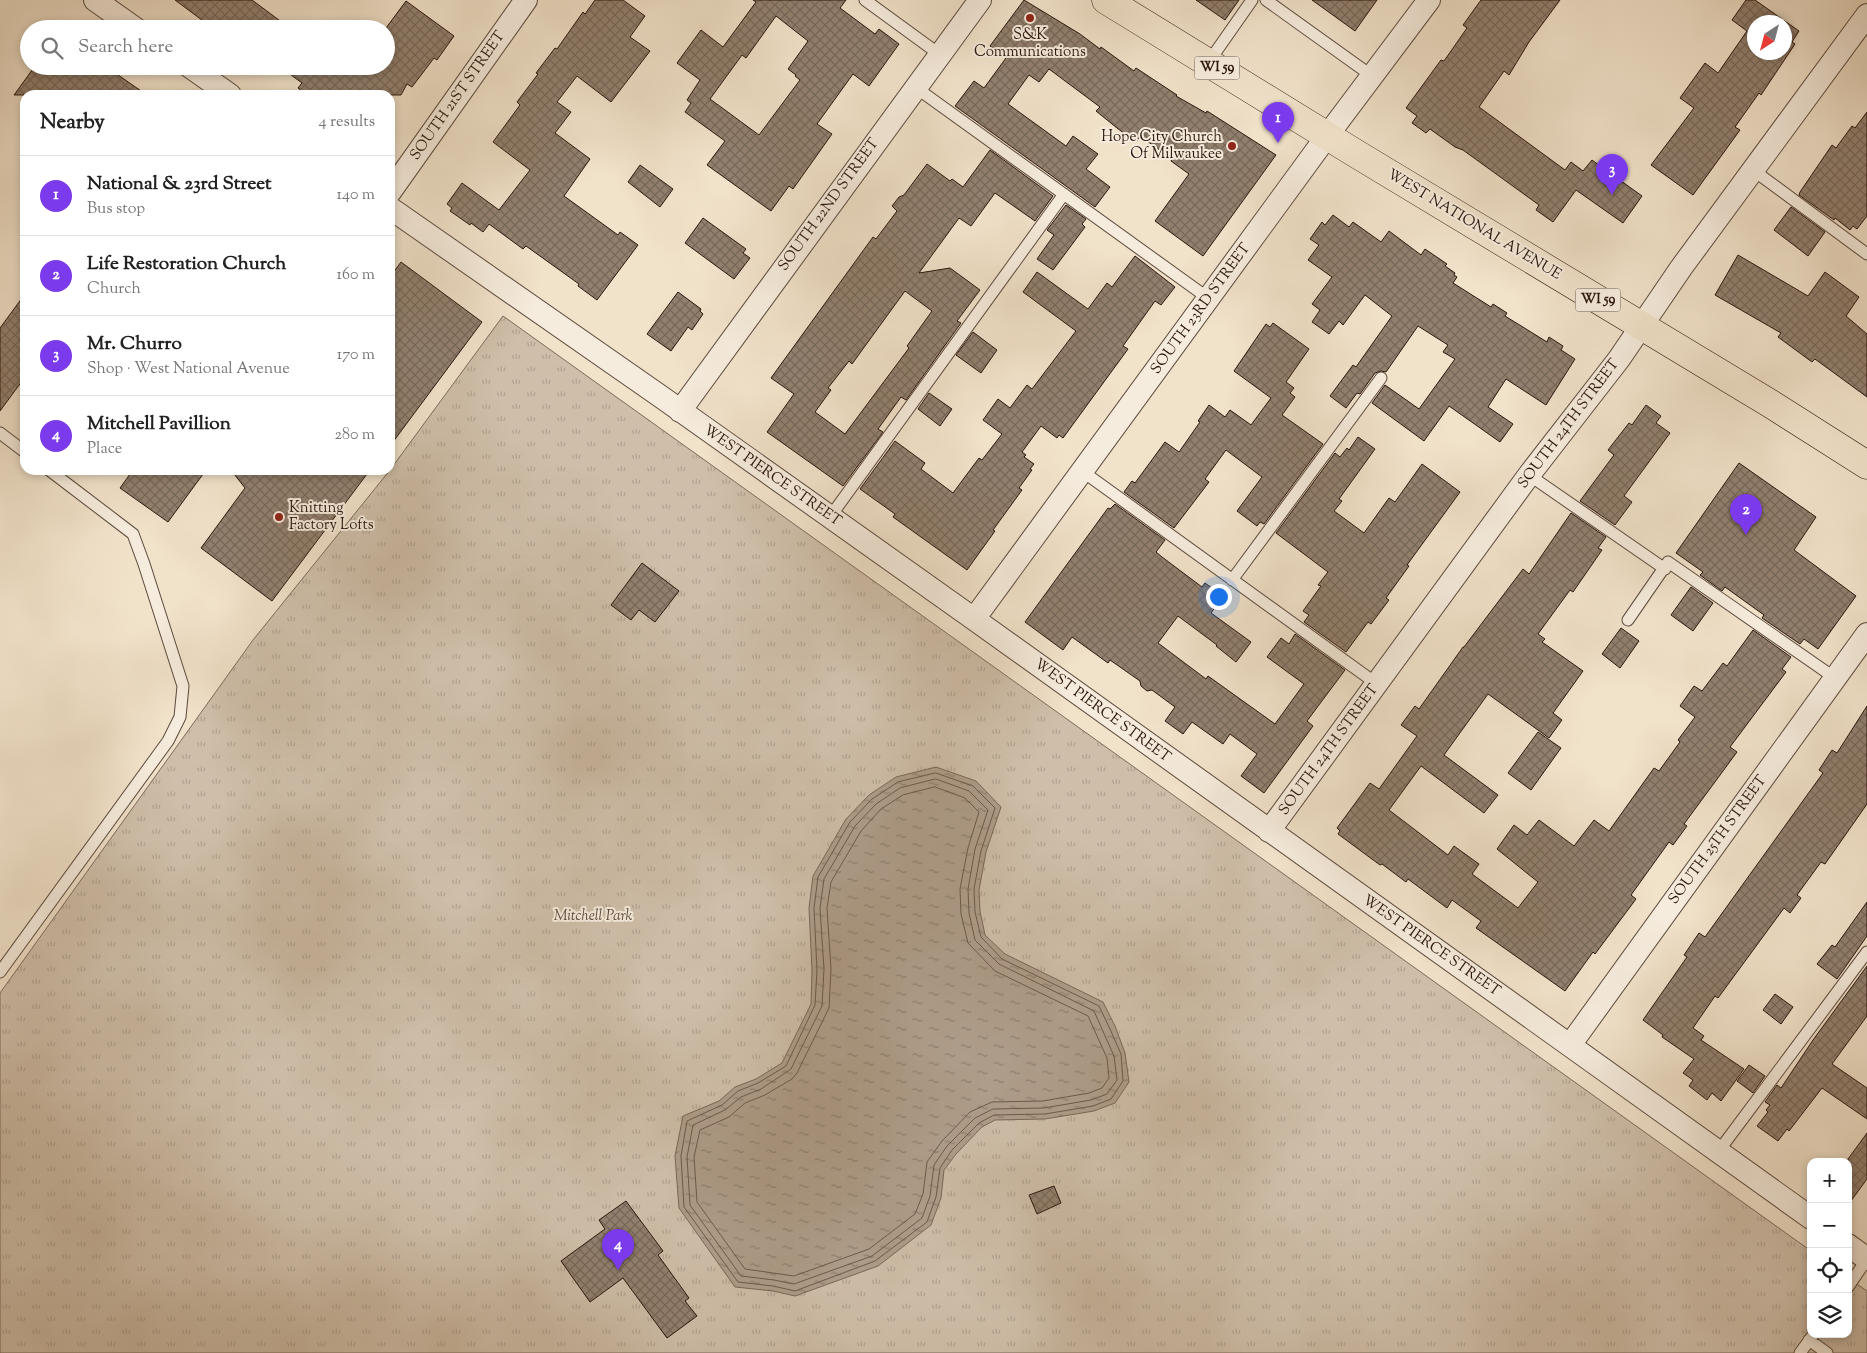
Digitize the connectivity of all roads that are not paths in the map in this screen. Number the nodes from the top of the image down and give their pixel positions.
1 (95, 0) edge
2 (526, 0) edge
3 (865, 0) edge
4 (980, 0) edge
5 (1106, 0) edge
6 (1252, 0) edge
7 (1266, 0) edge
8 (1423, 2) edge
9 (1867, 15) edge
10 (123, 20) edge
11 (939, 54) junction
12 (1208, 62) junction
13 (202, 75) edge
14 (1372, 76) junction
15 (915, 87) junction
16 (223, 90) edge
17 (1327, 136) junction
18 (1753, 170) junction
19 (395, 185) edge
20 (1064, 194) junction
21 (395, 212) edge
22 (1867, 254) edge
23 (1208, 298) junction
24 (1641, 327) junction
25 (1381, 378) dead end
26 (680, 411) junction
27 (0, 433) edge
28 (20, 448) edge
29 (1867, 465) edge
30 (1082, 472) junction
31 (56, 475) edge
32 (1529, 476) junction
33 (830, 517) junction
34 (1665, 569) junction
35 (1232, 580) junction
36 (974, 619) junction
37 (1628, 620) dead end
38 (1863, 648) edge
39 (1835, 678) junction
40 (1376, 684) junction
41 (1270, 831) junction
42 (1867, 952) edge
43 (0, 972) edge
44 (1570, 1045) junction
45 (1718, 1152) junction
46 (1807, 1215) edge
47 (1852, 1248) edge
48 (1867, 1259) edge
49 (1852, 1281) edge
50 (1810, 1338) edge
51 (1812, 1338) edge
52 (1800, 1353) edge
53 (1827, 1353) edge

1 - 10 street
2 - 19 street, SOUTH 21ST STREET
3 - 11 lane
4 - 11 street, SOUTH 22ND STREET
5 - 12 main road, WEST NATIONAL AVENUE / WI 59
6 - 12 lane
7 - 14 lane
8 - 14 street, SOUTH 23RD STREET
9 - 18 street, SOUTH 24TH STREET
11 - 15 street, SOUTH 22ND STREET
12 - 17 main road, WEST NATIONAL AVENUE / WI 59
13 - 16 street
14 - 17 street, SOUTH 23RD STREET
15 - 20 lane
15 - 26 street, SOUTH 22ND STREET
17 - 23 street, SOUTH 23RD STREET
17 - 24 main road, WEST NATIONAL AVENUE / WI 59
18 - 22 lane
18 - 24 street, SOUTH 24TH STREET
20 - 23 lane
20 - 33 lane
21 - 26 street, WEST PIERCE STREET
23 - 30 street, SOUTH 23RD STREET
24 - 29 main road, WEST NATIONAL AVENUE / WI 59
24 - 32 street, SOUTH 24TH STREET
25 - 35 lane
26 - 33 street, WEST PIERCE STREET
27 - 28 lane
30 - 35 lane
30 - 36 street, SOUTH 23RD STREET
31 - 43 lane
32 - 34 lane
32 - 40 street, SOUTH 24TH STREET
33 - 36 street, WEST PIERCE STREET
34 - 37 lane
34 - 39 lane
35 - 40 lane
36 - 41 street, WEST PIERCE STREET
38 - 39 street, SOUTH 25TH STREET
39 - 44 street, SOUTH 25TH STREET
40 - 41 street, SOUTH 24TH STREET
41 - 44 street, WEST PIERCE STREET
42 - 45 lane
44 - 45 street, WEST PIERCE STREET
45 - 46 street, WEST PIERCE STREET
47 - 48 street
48 - 49 lane
50 - 52 lane
51 - 53 lane

